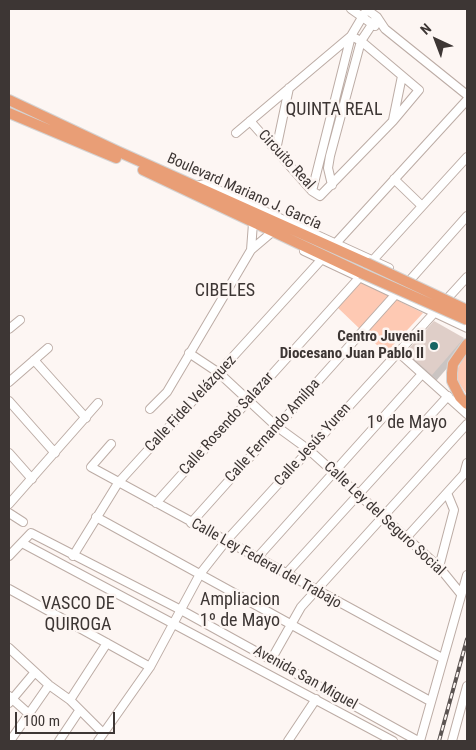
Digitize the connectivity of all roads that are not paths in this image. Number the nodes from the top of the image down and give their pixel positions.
1 (351, 9) edge
2 (366, 9) edge
3 (361, 17) junction
4 (377, 17) junction
5 (372, 25) junction
6 (385, 29) junction
7 (351, 36) junction
8 (361, 42) junction
9 (402, 76) junction
10 (289, 88) junction
11 (464, 93) edge
12 (9, 100) edge
13 (467, 100) edge
14 (333, 107) junction
15 (343, 110) junction
16 (9, 113) edge
17 (393, 120) junction
18 (250, 121) junction
19 (236, 133) dead end
20 (97, 146) junction
21 (276, 150) junction
22 (467, 157) edge
23 (394, 179) junction
24 (332, 185) junction
25 (196, 186) junction
26 (312, 191) junction
27 (422, 206) junction
28 (235, 213) junction
29 (467, 216) edge
30 (253, 224) junction
31 (271, 233) junction
32 (337, 242) junction
33 (251, 250) junction
34 (321, 260) junction
35 (370, 262) junction
36 (360, 276) junction
37 (467, 276) edge
38 (411, 279) junction
39 (396, 295) junction
40 (450, 297) junction
41 (467, 306) edge
42 (467, 310) edge
43 (436, 313) junction
44 (20, 320) dead end
45 (467, 320) edge
46 (467, 328) edge
47 (9, 329) edge
48 (467, 344) edge
49 (48, 348) dead end
50 (398, 352) junction
51 (189, 353) junction
52 (34, 360) junction
53 (219, 373) junction
54 (422, 374) junction
55 (9, 382) edge
56 (448, 396) junction
57 (248, 400) junction
58 (9, 401) edge
59 (98, 403) dead end
60 (467, 404) edge
61 (150, 409) dead end
62 (467, 414) edge
63 (86, 418) junction
64 (467, 424) edge
65 (276, 426) junction
66 (111, 444) dead end
67 (309, 450) junction
68 (55, 453) junction
69 (9, 454) edge
70 (467, 463) edge
71 (333, 472) junction
72 (32, 479) junction
73 (118, 483) junction
74 (447, 492) junction
75 (358, 495) junction
76 (156, 503) junction
77 (9, 504) edge
78 (9, 513) edge
79 (96, 517) junction
80 (382, 517) junction
81 (23, 522) dead end
82 (191, 522) junction
83 (406, 538) junction
84 (226, 542) junction
85 (22, 543) junction
86 (9, 556) edge
87 (73, 556) junction
88 (257, 558) junction
89 (438, 567) junction
90 (200, 574) junction
91 (286, 574) junction
92 (467, 575) edge
93 (9, 589) edge
94 (315, 591) junction
95 (461, 594) junction
96 (181, 610) junction
97 (173, 624) junction
98 (292, 625) junction
99 (107, 643) junction
100 (9, 648) edge
101 (442, 658) junction
102 (271, 660) junction
103 (150, 667) junction
104 (35, 672) junction
105 (49, 685) junction
106 (467, 686) edge
107 (10, 699) edge
108 (316, 699) junction
109 (70, 700) junction
110 (430, 701) junction
111 (79, 711) junction
112 (29, 714) junction
113 (103, 733) junction
114 (10, 741) edge
115 (60, 741) edge
116 (98, 741) edge
117 (288, 741) edge
118 (394, 741) edge
119 (419, 741) edge
120 (452, 741) edge

1 - 3 street
2 - 3 street
2 - 4 street
3 - 5 street
3 - 7 street
4 - 5 street
4 - 6 street
5 - 6 street
5 - 8 street
6 - 11 street
7 - 8 street, Circuito Real
7 - 10 street, Circuito Real
7 - 14 street
8 - 9 street, Circuito Real
8 - 15 street
9 - 17 street
9 - 17 street, Circuito Real
10 - 18 street, Circuito Real
10 - 21 street
11 - 13 street
12 - 20 main road, Boulevard Mariano J. García
13 - 23 street
14 - 15 street
14 - 26 street
15 - 24 street
16 - 20 main road, Boulevard Mariano J. García
17 - 24 street, Circuito Real
18 - 19 street, Circuito Real
18 - 21 street, Circuito Real
20 - 25 main road, Boulevard Mariano J. García
20 - 28 main road, Boulevard Mariano J. García
21 - 26 street, Circuito Real
22 - 27 street
23 - 27 street
23 - 32 street
24 - 26 street, Circuito Real
25 - 32 street
25 - 35 main road, Boulevard Mariano J. García
27 - 35 street
28 - 30 street
28 - 36 main road, Boulevard Mariano J. García
29 - 38 street
30 - 31 street
30 - 33 street
31 - 33 street
31 - 34 street
32 - 35 street
33 - 51 street
34 - 36 street
34 - 53 street, Calle Fidel Velázquez
35 - 38 street
35 - 42 main road, Boulevard Mariano J. García, bridge
36 - 39 street
36 - 45 main road, Boulevard Mariano J. García, bridge
36 - 57 street, Calle Rosendo Salazar
37 - 40 street, Calle Jesús Yuren
38 - 40 street
39 - 43 street
39 - 65 street, Calle Fernando Amilpa
40 - 41 street
40 - 43 street, Calle Jesús Yuren
43 - 46 street
43 - 50 street, Calle Jesús Yuren
44 - 47 street
48 - 60 main road
49 - 52 street
50 - 54 street
50 - 67 street, Calle Jesús Yuren
51 - 53 street, Calle Ley del Seguro Social
51 - 61 street
52 - 55 street
52 - 63 street
53 - 57 street, Calle Ley del Seguro Social
53 - 73 street, Calle Fidel Velázquez
54 - 56 street
54 - 71 street
56 - 62 street
56 - 75 street
57 - 65 street, Calle Ley del Seguro Social
57 - 76 street, Calle Rosendo Salazar
58 - 68 street
59 - 63 street
63 - 68 street
64 - 80 street
65 - 67 street, Calle Ley del Seguro Social
65 - 82 street, Calle Fernando Amilpa
66 - 73 street, Calle Ley Federal del Trabajo
67 - 71 street, Calle Ley del Seguro Social
67 - 84 street, Calle Jesús Yuren
68 - 72 street
69 - 72 street
70 - 74 street
71 - 75 street, Calle Ley del Seguro Social
71 - 88 street
72 - 77 street
73 - 76 street, Calle Ley Federal del Trabajo
73 - 79 street, Calle Fidel Velázquez
74 - 83 street
74 - 89 street
75 - 80 street, Calle Ley del Seguro Social
75 - 91 street
76 - 82 street, Calle Ley Federal del Trabajo
78 - 81 street
79 - 87 street, Calle Fidel Velázquez
79 - 90 street
80 - 83 street, Calle Ley del Seguro Social
80 - 94 street
82 - 84 street, Calle Ley Federal del Trabajo
83 - 89 street, Calle Ley del Seguro Social
84 - 88 street, Calle Ley Federal del Trabajo
84 - 90 street, Calle Jesús Yuren
85 - 86 street
85 - 87 street, Avenida San Miguel
85 - 97 street, Avenida San Miguel
87 - 96 street, Avenida San Miguel
88 - 91 street, Calle Ley Federal del Trabajo
89 - 95 street, Calle Ley del Seguro Social
90 - 96 street, Calle Jesús Yuren
90 - 98 street
91 - 94 street, Calle Ley Federal del Trabajo
92 - 95 street
93 - 99 street
94 - 98 street
94 - 101 street, Calle Ley Federal del Trabajo
95 - 101 street
96 - 97 street, Calle Jesús Yuren
96 - 102 street, Avenida San Miguel
97 - 103 street, Calle Jesús Yuren
97 - 108 street, Avenida San Miguel
98 - 102 street
98 - 110 street
99 - 103 street
99 - 109 street
100 - 104 street
101 - 110 street
102 - 119 street, Avenida San Miguel
103 - 113 street, Calle Jesús Yuren
104 - 105 street
104 - 107 street
105 - 109 street
105 - 112 street
106 - 120 street
107 - 112 street
108 - 117 street
108 - 118 street, Avenida San Miguel
109 - 111 street
110 - 119 street
111 - 113 street
111 - 115 street
112 - 114 street
113 - 116 street, Calle Jesús Yuren

